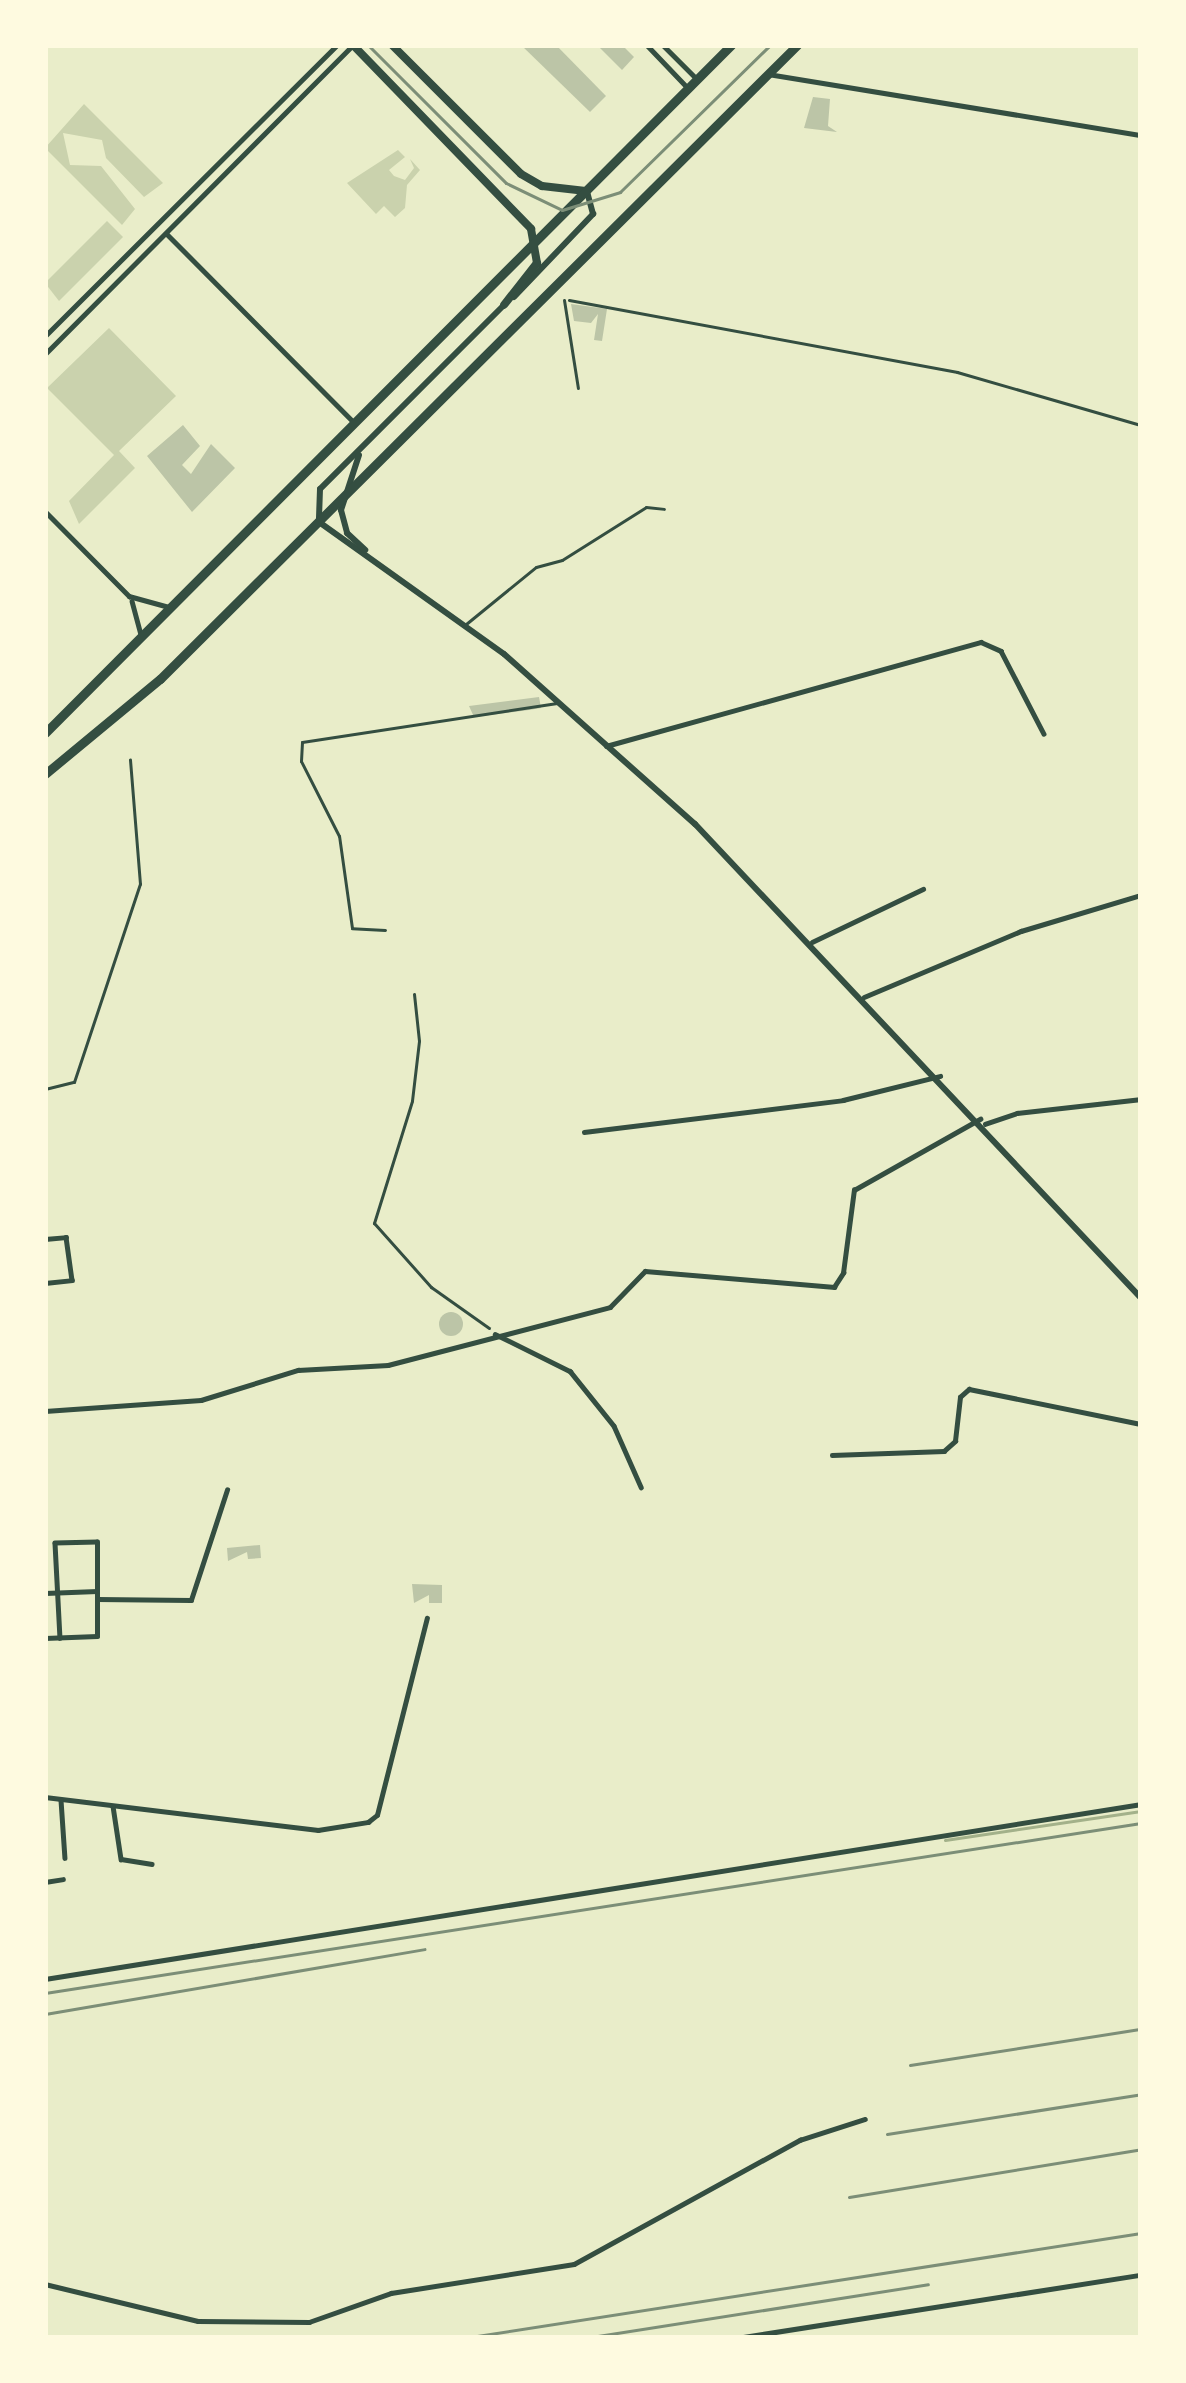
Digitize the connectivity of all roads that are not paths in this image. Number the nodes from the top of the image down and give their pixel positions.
1 (338, 45) edge
2 (353, 45) edge
3 (392, 45) edge
4 (647, 45) edge
5 (663, 45) edge
6 (730, 45) edge
7 (797, 45) edge
8 (768, 74) junction
9 (693, 84) junction
10 (1141, 136) edge
11 (587, 191) junction
12 (167, 235) junction
13 (537, 242) junction
14 (564, 300) road end
15 (504, 305) junction
16 (45, 336) edge
17 (45, 354) edge
18 (578, 388) dead end
19 (356, 424) junction
20 (372, 438) junction
21 (342, 498) junction
22 (664, 509) dead end
23 (45, 512) edge
24 (319, 522) junction
25 (376, 561) junction
26 (129, 596) junction
27 (171, 607) junction
28 (465, 625) junction
29 (142, 634) junction
30 (559, 701) junction
31 (45, 730) edge
32 (1044, 734) dead end
33 (86, 743) junction
34 (606, 746) junction
35 (45, 774) edge
36 (45, 784) edge
37 (923, 889) dead end
38 (1141, 895) edge
39 (385, 930) dead end
40 (812, 941) junction
41 (864, 997) junction
42 (940, 1076) junction
43 (1141, 1100) edge
44 (982, 1121) junction
45 (584, 1132) dead end
46 (45, 1239) edge
47 (45, 1283) edge
48 (1141, 1298) edge
49 (495, 1334) junction
50 (45, 1411) edge
51 (1141, 1424) edge
52 (832, 1455) dead end
53 (641, 1487) dead end
54 (227, 1490) dead end
55 (45, 1593) edge
56 (57, 1593) junction
57 (97, 1595) junction
58 (427, 1618) dead end
59 (60, 1638) junction
60 (45, 1639) edge
61 (45, 1797) edge
62 (61, 1800) junction
63 (1141, 1804) edge
64 (113, 1805) junction
65 (64, 1858) dead end
66 (152, 1864) dead end
67 (63, 1879) dead end
68 (45, 1882) edge
69 (45, 1979) edge
70 (865, 2119) dead end
71 (1141, 2275) edge
72 (45, 2284) edge
73 (737, 2338) edge

1 - 16 street
2 - 12 street
2 - 13 main road
3 - 11 main road
4 - 9 street
5 - 9 street
6 - 9 main road
7 - 8 main road
8 - 10 street
8 - 21 main road
9 - 11 main road
11 - 13 main road
11 - 15 street
12 - 17 street
12 - 19 street
13 - 15 main road
13 - 19 main road
14 - 18 lane
15 - 20 street
19 - 27 main road
20 - 21 street
20 - 24 street
21 - 24 main road
21 - 25 street
22 - 28 lane
23 - 26 street
24 - 25 street
24 - 33 main road
25 - 28 street
26 - 27 street
26 - 29 street
27 - 29 main road
28 - 30 street
29 - 31 main road
30 - 34 street
30 - 39 lane
32 - 34 street
33 - 35 main road
33 - 36 main road
34 - 40 street
37 - 40 street
38 - 41 street
40 - 41 street
41 - 42 street
42 - 44 street
42 - 45 street
43 - 44 street
44 - 48 street
44 - 49 street
46 - 47 street
49 - 50 street
49 - 53 street
51 - 52 street
54 - 57 street
55 - 56 street
56 - 57 street
56 - 57 street
56 - 59 street
57 - 59 street
58 - 64 street
59 - 60 street
61 - 62 street
62 - 64 street
62 - 65 street
63 - 69 street
64 - 66 street
67 - 68 street
70 - 72 street
71 - 73 street

